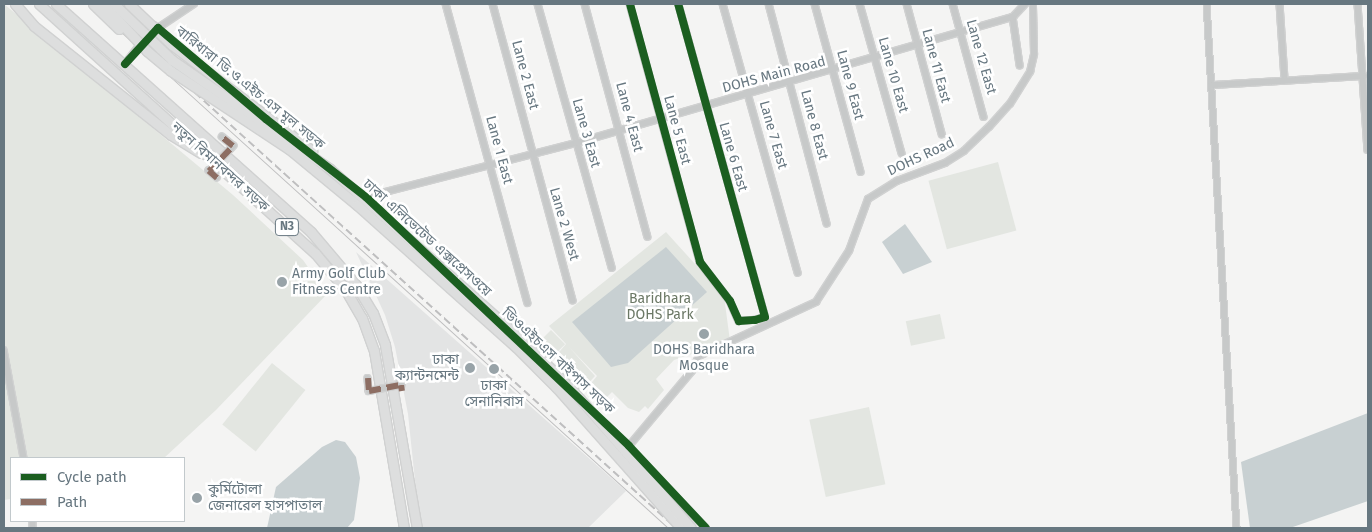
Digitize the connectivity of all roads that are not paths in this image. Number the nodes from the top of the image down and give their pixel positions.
1 (15, 4) edge
2 (39, 4) edge
3 (56, 4) edge
4 (63, 4) edge
5 (93, 4) edge
6 (103, 4) edge
7 (114, 4) edge
8 (131, 4) edge
9 (194, 4) edge
10 (446, 4) edge
11 (493, 4) edge
12 (538, 4) edge
13 (585, 4) edge
14 (630, 4) edge
15 (678, 4) edge
16 (723, 4) edge
17 (769, 4) edge
18 (815, 4) edge
19 (860, 4) edge
20 (907, 4) edge
21 (953, 4) edge
22 (1025, 4) edge
23 (1032, 4) edge
24 (1207, 4) edge
25 (1280, 4) edge
26 (1358, 4) edge
27 (1013, 17) junction
28 (77, 22) junction
29 (158, 28) junction
30 (961, 33) junction
31 (128, 34) junction
32 (918, 46) junction
33 (876, 59) junction
34 (125, 64) junction
35 (1020, 65) dead end
36 (834, 71) junction
37 (1364, 76) junction
38 (1285, 80) junction
39 (790, 83) junction
40 (1212, 84) junction
41 (748, 94) junction
42 (706, 107) junction
43 (984, 117) dead end
44 (661, 119) junction
45 (619, 131) junction
46 (942, 134) dead end
47 (222, 137) dead end
48 (576, 143) junction
49 (1368, 150) edge
50 (533, 153) junction
51 (902, 153) dead end
52 (214, 160) junction
53 (490, 166) junction
54 (330, 169) junction
55 (861, 172) dead end
56 (217, 178) dead end
57 (366, 197) junction
58 (827, 223) dead end
59 (648, 237) dead end
60 (700, 262) joint
61 (612, 268) dead end
62 (798, 273) dead end
63 (573, 300) dead end
64 (528, 303) dead end
65 (4, 350) edge
66 (368, 378) dead end
67 (401, 388) dead end
68 (629, 446) junction
69 (24, 457) edge
70 (409, 476) junction
71 (396, 477) junction
72 (404, 528) edge
73 (417, 528) edge
74 (681, 528) edge
75 (691, 528) edge
76 (706, 528) edge
77 (1238, 528) edge

1 - 52 highway
2 - 52 highway, নতুন বিমানবন্দর সড়ক / N3
3 - 28 highway, নতুন বিমানবন্দর সড়ক / N3
4 - 28 highway
5 - 31 highway, bridge
6 - 31 highway, ঢাকা এলিভেটেড এক্সপ্রেসওয়ে, bridge
7 - 54 highway, ঢাকা এলিভেটেড এক্সপ্রেসওয়ে, bridge
8 - 29 street
8 - 54 highway, bridge
9 - 29 street
10 - 53 street, Lane 1 East
11 - 50 street, Lane 2 East
12 - 48 street, Lane 3 East
13 - 45 street, Lane 4 East
14 - 44 street, Lane 5 East
15 - 42 street, Lane 6 East
16 - 41 street, Lane 7 East
17 - 39 street, Lane 8 East
18 - 36 street, Lane 9 East
19 - 33 street, Lane 10 East
20 - 32 street, Lane 11 East
21 - 30 street, Lane 12 East
22 - 27 street
23 - 68 street, DOHS Road
24 - 40 street
25 - 38 street
26 - 37 street
27 - 30 street, DOHS Main Road
27 - 35 street
28 - 34 highway, নতুন বিমানবন্দর সড়ক / N3
29 - 34 street, বারিধারা ডি.ও.এইচ.এস মূল সড়ক
29 - 57 street, বারিধারা ডি.ও.এইচ.এস মূল সড়ক
30 - 32 street, DOHS Main Road
30 - 43 street, Lane 12 East
31 - 74 highway, ঢাকা এলিভেটেড এক্সপ্রেসওয়ে, bridge
32 - 33 street, DOHS Main Road
32 - 46 street, Lane 11 East
33 - 36 street, DOHS Main Road
33 - 51 street, Lane 10 East
34 - 70 highway, নতুন বিমানবন্দর সড়ক / N3
36 - 39 street, DOHS Main Road
36 - 55 street, Lane 9 East
37 - 38 street
37 - 49 street
38 - 40 street
39 - 41 street, DOHS Main Road
39 - 58 street, Lane 8 East
40 - 77 street
41 - 42 street, DOHS Main Road
41 - 62 street, Lane 7 East
42 - 44 street, DOHS Main Road
42 - 60 street, Lane 6 East
44 - 45 street, DOHS Main Road
44 - 60 street, Lane 5 East
45 - 48 street, DOHS Main Road
45 - 59 street, Lane 4 East
47 - 56 street, bridge
48 - 50 street, DOHS Main Road
48 - 61 street, Lane 3 East
50 - 53 street, DOHS Main Road
50 - 63 street, Lane 2 West
52 - 71 highway, নতুন বিমানবন্দর সড়ক / N3
53 - 57 street, DOHS Main Road
53 - 64 street, Lane 1 East
54 - 75 highway, ঢাকা এলিভেটেড এক্সপ্রেসওয়ে, bridge
57 - 68 street, ডিওএইচএস বাইপাস সড়ক
65 - 69 street
66 - 67 street, bridge
68 - 76 street, ডিওএইচএস বাইপাস সড়ক
70 - 71 highway
70 - 73 highway, নতুন বিমানবন্দর সড়ক / N3
71 - 72 highway, নতুন বিমানবন্দর সড়ক / N3

